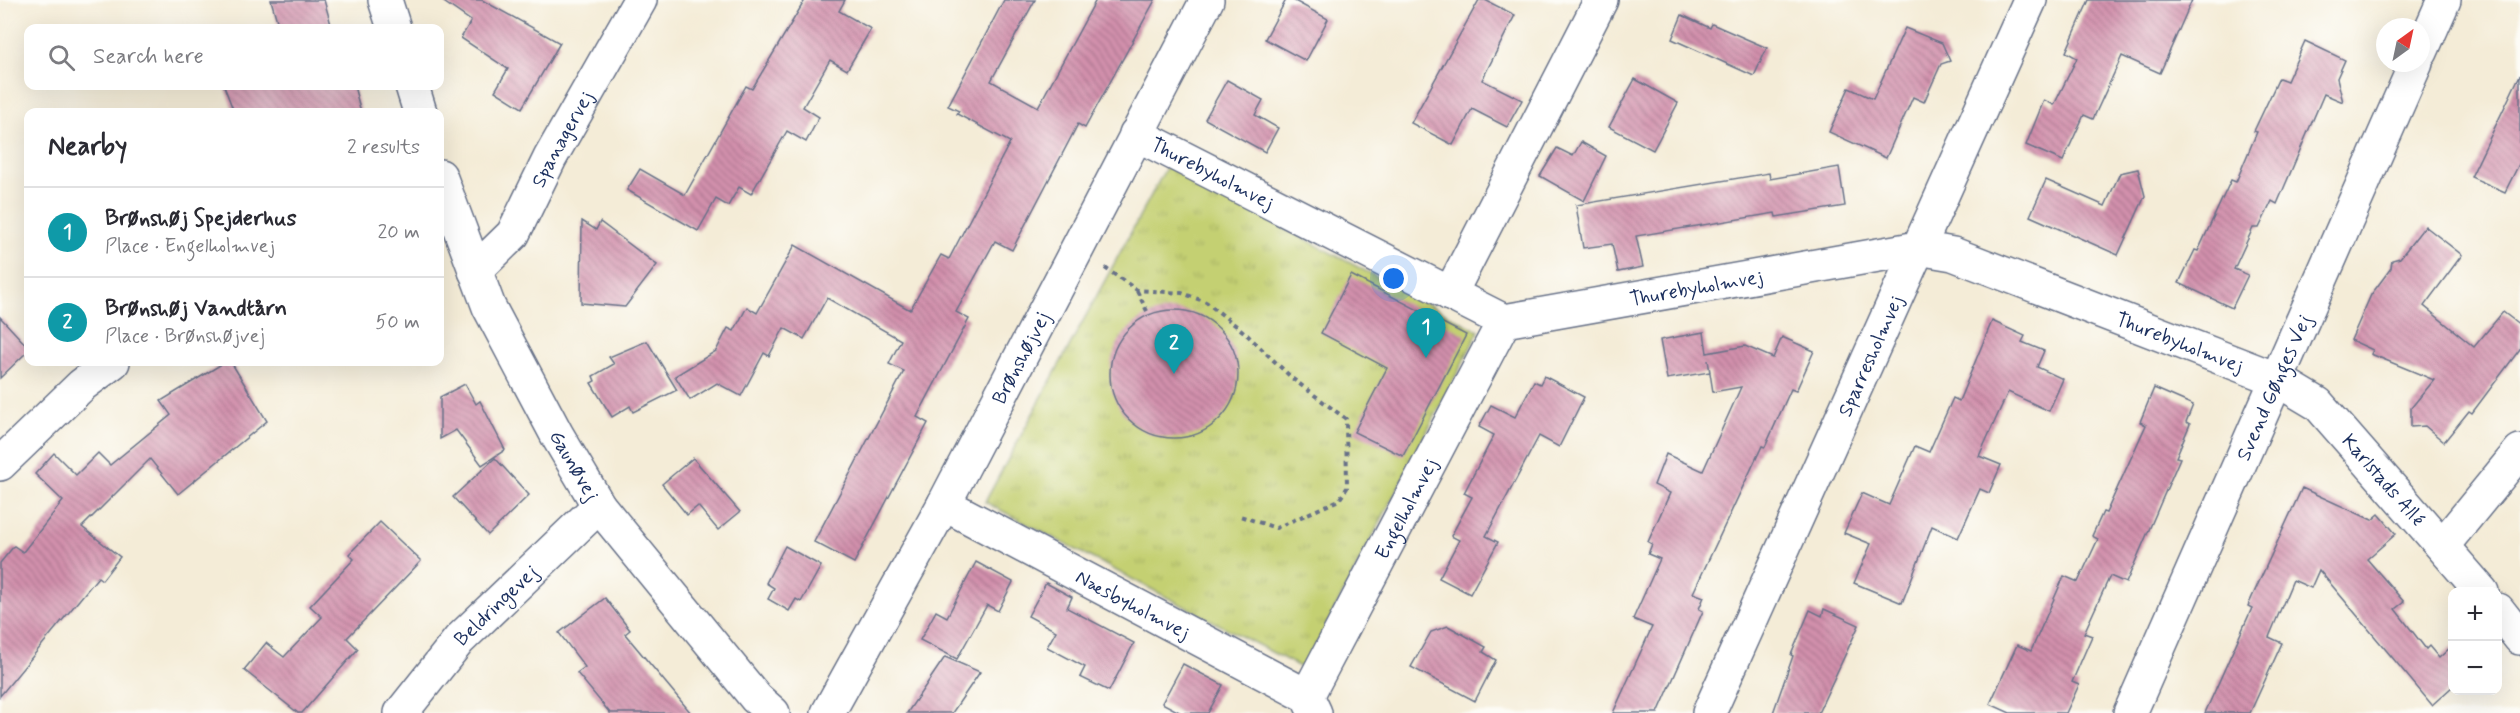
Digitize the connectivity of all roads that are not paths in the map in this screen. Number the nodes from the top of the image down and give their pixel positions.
1 (385, 0) edge
2 (640, 0) edge
3 (1207, 0) edge
4 (1601, 0) edge
5 (2030, 0) edge
6 (2444, 0) edge
7 (393, 24) edge
8 (2430, 32) edge
9 (2412, 72) edge
10 (413, 90) edge
11 (419, 108) edge
12 (1136, 135) junction
13 (444, 193) edge
14 (1918, 248) junction
15 (475, 271) junction
16 (1450, 294) junction
17 (1503, 321) junction
18 (108, 366) edge
19 (2276, 379) junction
20 (2520, 451) edge
21 (0, 464) edge
22 (944, 504) junction
23 (599, 506) junction
24 (2443, 545) junction
25 (2479, 587) edge
26 (2502, 615) edge
27 (2520, 638) edge
28 (1311, 704) edge
29 (765, 705) edge
30 (401, 713) edge
31 (828, 713) edge
32 (1709, 713) edge
33 (2130, 713) edge

1 - 7 street
2 - 15 street, Spanagervej
3 - 12 street, Brønshøjvej
4 - 16 street
5 - 14 street, Sparresholmvej
6 - 8 street
9 - 19 street, Svend Gønges Vej
10 - 11 street
12 - 16 street, Thurebyholmvej
12 - 22 street, Brønshøjvej
13 - 15 street, Gaunøvej
14 - 17 street, Thurebyholmvej
14 - 19 street, Thurebyholmvej
14 - 32 street, Sparresholmvej
15 - 23 street, Gaunøvej
16 - 17 street, Thurebyholmvej
17 - 28 street, Engelholmvej
18 - 21 street
19 - 24 street, Karlstads Allé
19 - 33 street, Svend Gønges Vej
20 - 24 street
22 - 28 street, Næsbyholmvej
22 - 31 street, Brønshøjvej
23 - 29 street, Gaunøvej
23 - 30 street, Beldringevej
24 - 25 street, Karlstads Allé
26 - 27 street

